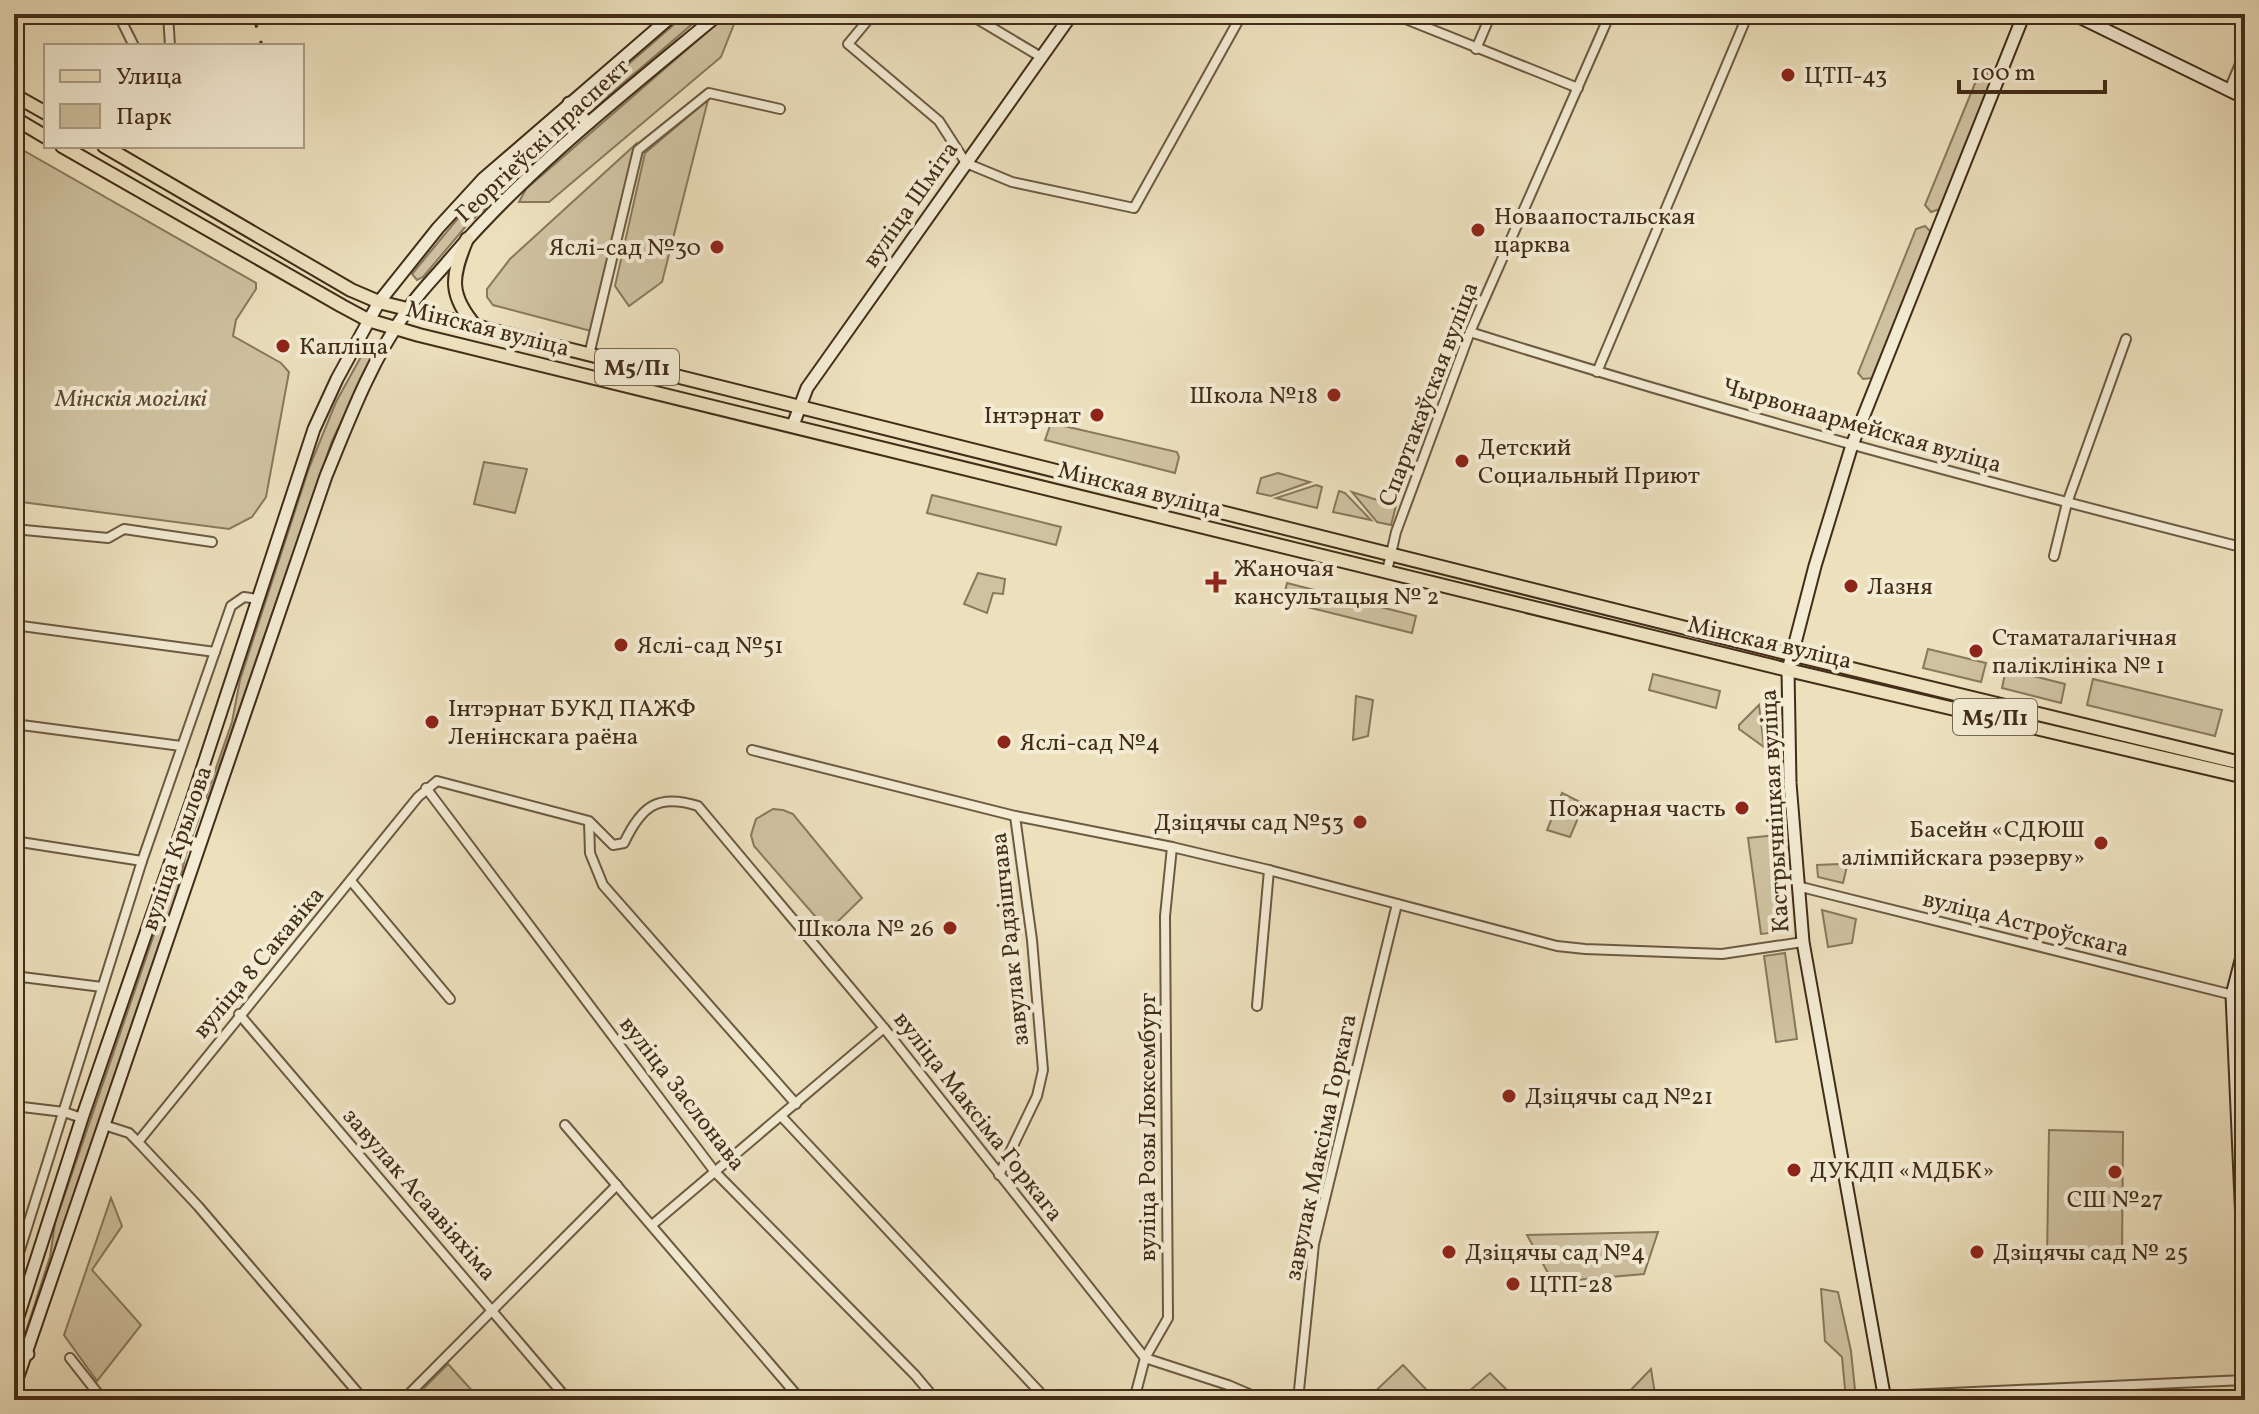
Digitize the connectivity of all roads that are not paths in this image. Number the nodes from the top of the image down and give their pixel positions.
1 (118, 14) edge
2 (168, 14) edge
3 (674, 14) edge
4 (719, 14) edge
5 (873, 14) edge
6 (969, 14) edge
7 (1072, 14) edge
8 (1242, 14) edge
9 (1393, 14) edge
10 (1491, 14) edge
11 (1610, 14) edge
12 (1748, 14) edge
13 (2024, 14) edge
14 (2073, 14) edge
15 (133, 44) edge
16 (170, 44) edge
17 (1476, 49) junction
18 (2245, 52) edge
19 (1041, 57) junction
20 (1578, 88) junction
21 (2229, 90) junction
22 (14, 95) edge
23 (2245, 98) edge
24 (569, 103) junction
25 (780, 109) dead end
26 (44, 112) edge
27 (14, 118) edge
28 (588, 123) junction
29 (44, 136) edge
30 (66, 148) edge
31 (107, 148) edge
32 (966, 163) junction
33 (467, 239) junction
34 (379, 302) junction
35 (407, 310) junction
36 (368, 320) junction
37 (395, 328) junction
38 (477, 328) junction
39 (1470, 332) junction
40 (2126, 339) dead end
41 (589, 355) junction
42 (1597, 372) junction
43 (798, 406) junction
44 (793, 425) junction
45 (1852, 445) junction
46 (2067, 503) junction
47 (14, 529) edge
48 (212, 542) dead end
49 (2245, 548) edge
50 (1391, 553) junction
51 (2054, 556) dead end
52 (1387, 571) junction
53 (258, 599) junction
54 (14, 625) edge
55 (215, 652) junction
56 (1790, 654) junction
57 (1788, 670) junction
58 (14, 724) edge
59 (181, 746) junction
60 (752, 750) dead end
61 (2245, 764) edge
62 (2245, 777) edge
63 (426, 788) junction
64 (191, 803) junction
65 (213, 810) junction
66 (1015, 816) junction
67 (589, 821) junction
68 (14, 841) edge
69 (1172, 847) junction
70 (142, 861) junction
71 (1269, 870) junction
72 (351, 881) junction
73 (1797, 886) junction
74 (1397, 904) junction
75 (1803, 942) junction
76 (2245, 945) edge
77 (14, 976) edge
78 (102, 987) junction
79 (2232, 995) junction
80 (2245, 998) edge
81 (450, 999) dead end
82 (1257, 1006) dead end
83 (239, 1014) junction
84 (884, 1028) junction
85 (796, 1104) junction
86 (14, 1106) edge
87 (64, 1112) junction
88 (781, 1116) junction
89 (82, 1118) junction
90 (104, 1125) junction
91 (565, 1125) dead end
92 (138, 1142) junction
93 (715, 1172) junction
94 (999, 1175) junction
95 (617, 1185) junction
96 (652, 1225) junction
97 (14, 1256) edge
98 (2245, 1291) edge
99 (492, 1309) junction
100 (14, 1329) edge
101 (14, 1348) edge
102 (28, 1354) junction
103 (70, 1358) dead end
104 (1145, 1358) junction
105 (2245, 1380) edge
106 (14, 1388) edge
107 (1974, 1396) edge
108 (1885, 1398) edge
109 (103, 1400) edge
110 (364, 1400) edge
111 (403, 1400) edge
112 (568, 1400) edge
113 (801, 1400) edge
114 (936, 1400) edge
115 (1047, 1400) edge
116 (1134, 1400) edge
117 (1263, 1400) edge
118 (1298, 1400) edge

1 - 15 street
2 - 16 street
3 - 24 main road, Георгіеўскі праспект
4 - 28 main road, Георгіеўскі праспект
5 - 32 street
6 - 19 street
7 - 19 main road, вуліца Шміта
8 - 32 street
9 - 17 street
10 - 17 street
11 - 20 street, Спартакаўская вуліца
12 - 42 street
13 - 45 main road, Кастрычніцкая вуліца
14 - 21 main road
17 - 20 street
18 - 21 street
19 - 32 main road, вуліца Шміта
20 - 39 street, Спартакаўская вуліца
21 - 23 main road
22 - 26 main road
24 - 28 main road
24 - 34 main road, Георгіеўскі праспект
25 - 41 street
27 - 29 main road
28 - 33 main road, Георгіеўскі праспект
30 - 36 main road, Мінская вуліца / М5/П1
31 - 34 main road, Мінская вуліца / М5/П1
32 - 43 main road, вуліца Шміта
33 - 35 main road, Георгіеўскі праспект
33 - 38 main road
34 - 35 main road, Мінская вуліца / М5/П1
34 - 36 main road, Георгіеўскі праспект
35 - 37 main road, Георгіеўскі праспект
35 - 38 main road, Мінская вуліца / М5/П1
36 - 37 main road, Мінская вуліца / М5/П1
36 - 53 main road, вуліца Крылова
37 - 44 main road, Мінская вуліца / М5/П1
37 - 65 main road, вуліца Крылова
38 - 41 main road, Мінская вуліца / М5/П1
39 - 42 street, Чырвонаармейская вуліца
39 - 50 street, Спартакаўская вуліца
40 - 46 street
41 - 43 main road, Мінская вуліца / М5/П1
42 - 45 street, Чырвонаармейская вуліца
43 - 44 main road, вуліца Шміта
43 - 50 main road, Мінская вуліца / М5/П1
44 - 52 main road, Мінская вуліца / М5/П1
45 - 46 street, Чырвонаармейская вуліца
45 - 56 main road, Кастрычніцкая вуліца
46 - 49 street, Чырвонаармейская вуліца
46 - 51 street
47 - 48 street
50 - 52 street, Спартакаўская вуліца
50 - 56 main road, Мінская вуліца / М5/П1
52 - 57 main road, Мінская вуліца / М5/П1
53 - 55 street
53 - 64 main road, вуліца Крылова
54 - 55 street
55 - 59 street
56 - 57 main road, Кастрычніцкая вуліца
56 - 61 main road, Мінская вуліца / М5/П1
57 - 62 main road, Мінская вуліца / М5/П1
57 - 73 main road, Кастрычніцкая вуліца
58 - 59 street
59 - 70 street
60 - 66 street, завулак Радзішчава
63 - 67 street, вуліца 8 Сакавіка
63 - 72 street, вуліца 8 Сакавіка
63 - 93 street, вуліца Заслонава
64 - 65 main road
64 - 89 main road, вуліца Крылова
65 - 90 main road, вуліца Крылова
66 - 69 street
66 - 94 street, завулак Радзішчава
67 - 84 street, вуліца Максіма Горкага
67 - 85 street
68 - 70 street
69 - 71 street
69 - 104 street, вуліца Розы Люксембург
70 - 78 street
71 - 74 street
71 - 82 street
72 - 81 street
72 - 83 street, вуліца 8 Сакавіка
73 - 75 main road, Кастрычніцкая вуліца
73 - 79 street, вуліца Астроўскага
74 - 75 street
74 - 118 street, завулак Максіма Горкага
75 - 108 main road, Кастрычніцкая вуліца
76 - 79 main road
77 - 78 street
78 - 87 street
79 - 80 street, вуліца Астроўскага
79 - 98 main road
83 - 92 street, вуліца 8 Сакавіка
83 - 99 street, завулак Асаавіяхіма
84 - 85 street
84 - 94 street, вуліца Максіма Горкага
85 - 88 street
86 - 87 street
87 - 89 street
87 - 97 street
88 - 93 street
88 - 115 street
89 - 100 main road, вуліца Крылова
90 - 92 street
90 - 102 main road, вуліца Крылова
91 - 95 street
92 - 110 street
93 - 96 street
93 - 114 street, вуліца Заслонава
94 - 104 street, вуліца Максіма Горкага
95 - 96 street
95 - 99 street
96 - 113 street
99 - 111 street
99 - 112 street, завулак Асаавіяхіма
101 - 102 main road
102 - 106 main road, вуліца Крылова
103 - 109 street
104 - 116 street, вуліца Розы Люксембург
104 - 117 street
105 - 107 street
107 - 108 street

